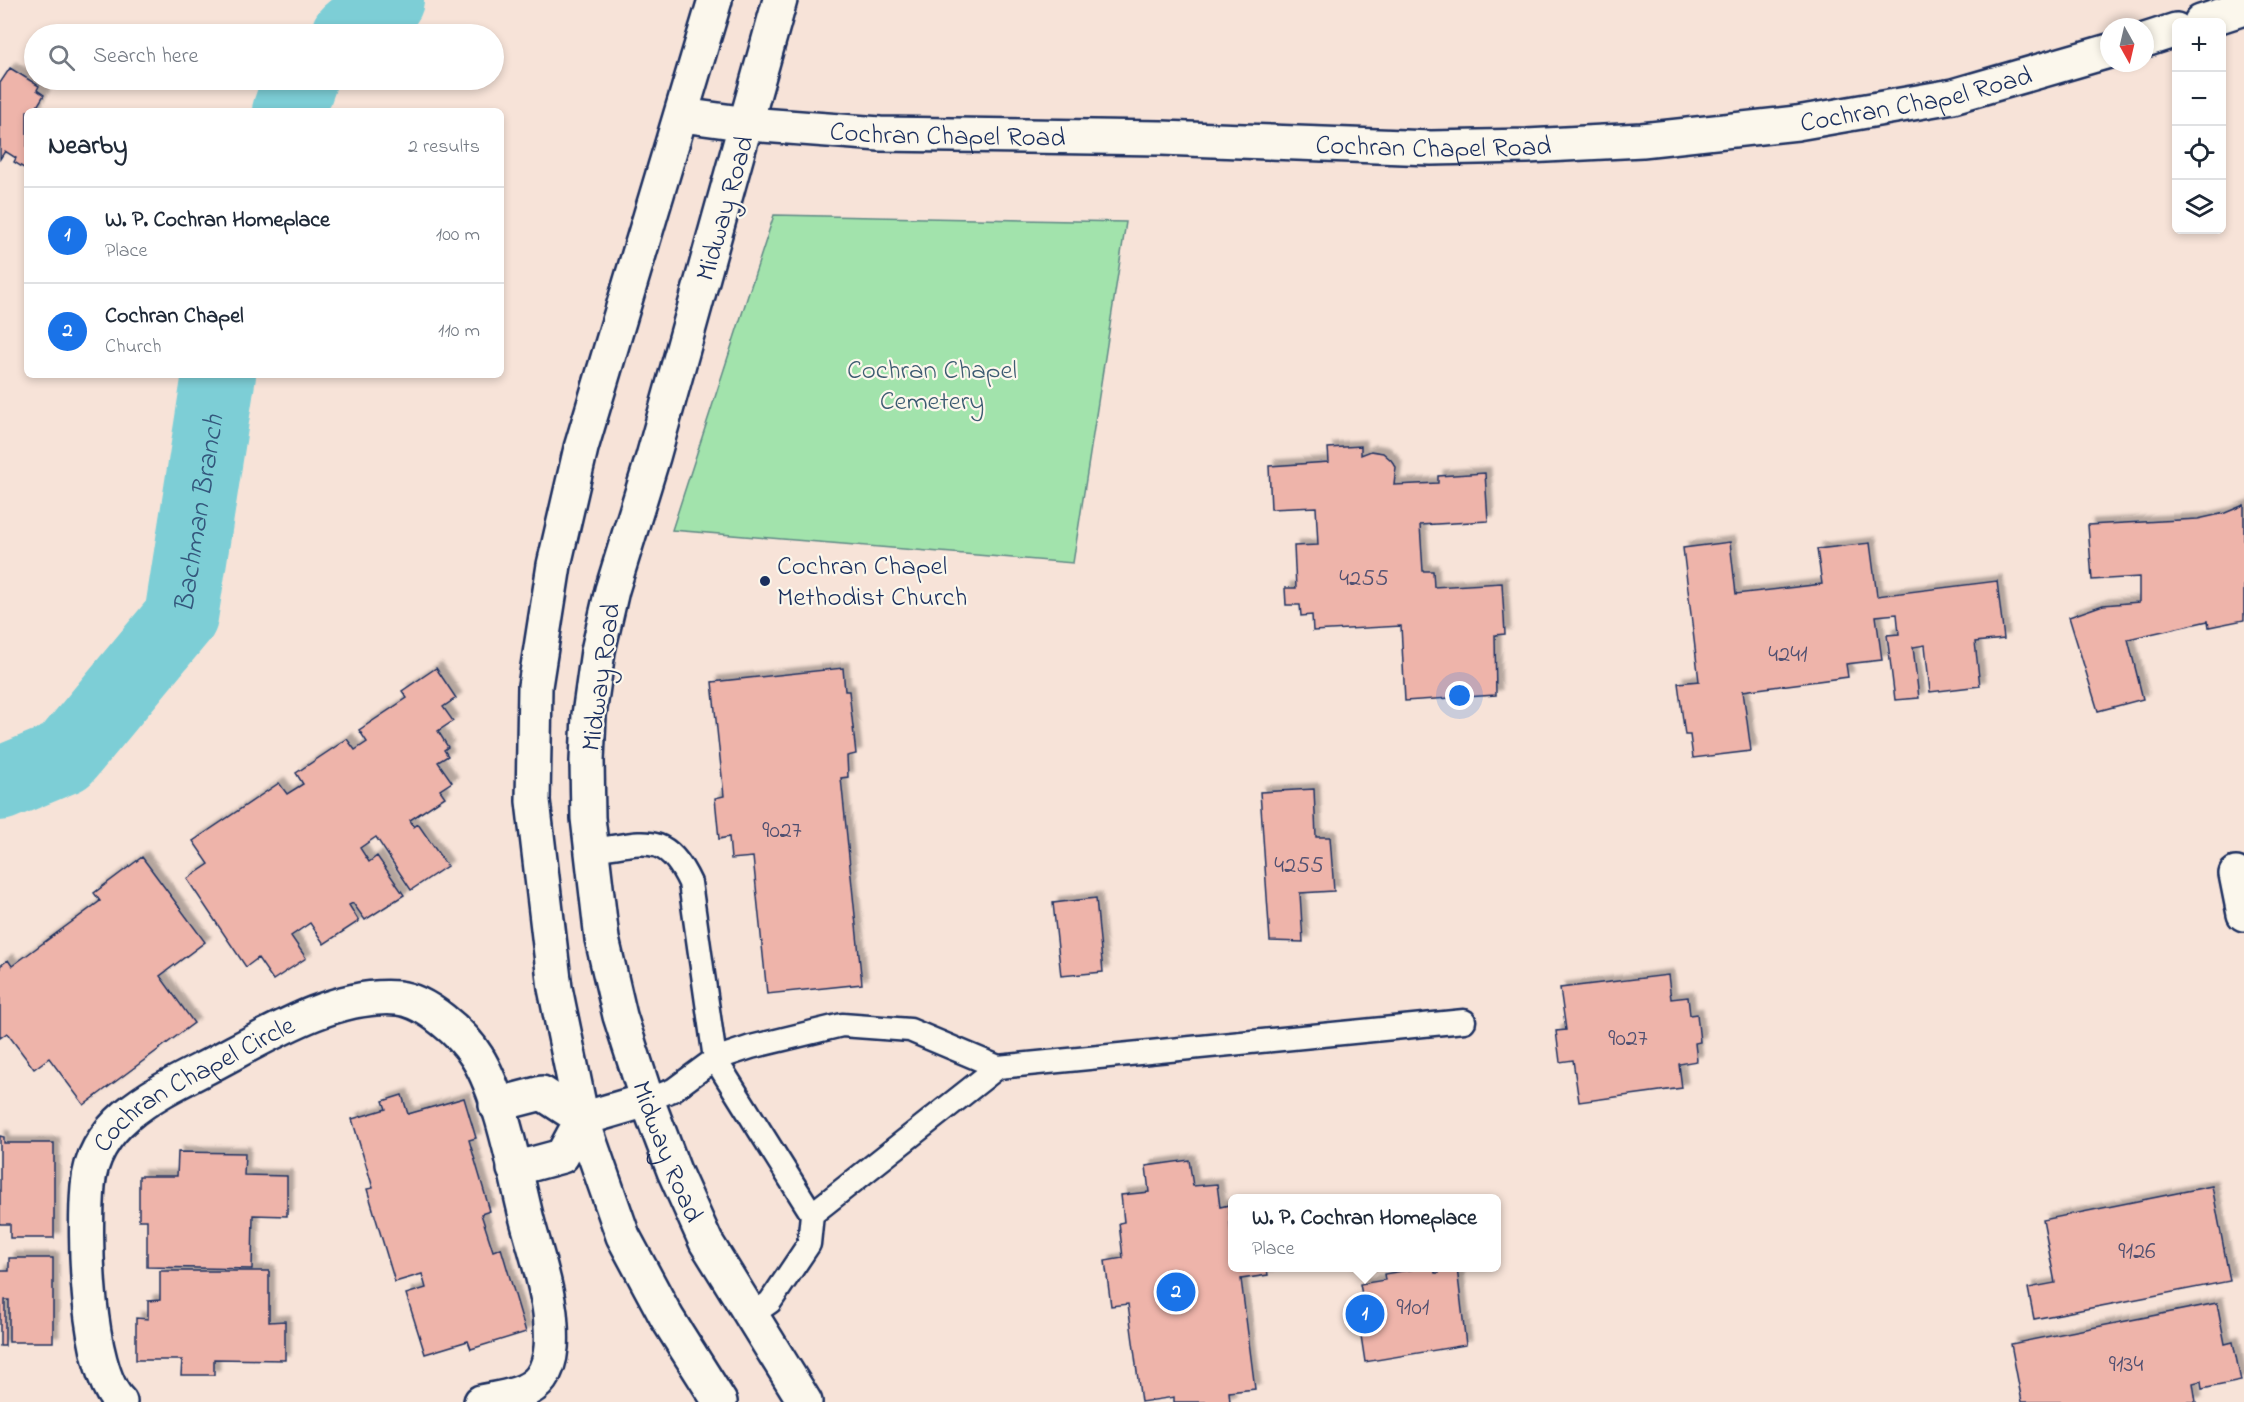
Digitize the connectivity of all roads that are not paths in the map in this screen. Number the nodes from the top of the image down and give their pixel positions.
1 (715, 0) edge
2 (780, 0) edge
3 (2244, 8) edge
4 (2213, 18) edge
5 (2172, 31) edge
6 (2154, 37) edge
7 (2100, 54) edge
8 (682, 115) junction
9 (748, 124) junction
10 (592, 850) junction
11 (2236, 874) dead end
12 (2244, 914) edge
13 (1464, 1021) dead end
14 (715, 1059) junction
15 (998, 1067) junction
16 (647, 1100) junction
17 (496, 1105) junction
18 (582, 1119) junction
19 (514, 1169) junction
20 (812, 1214) junction
21 (750, 1316) junction
22 (120, 1402) edge
23 (481, 1402) edge
24 (720, 1402) edge
25 (805, 1402) edge

1 - 8 main road, Midway Road
2 - 9 main road, Midway Road
3 - 4 main road
5 - 6 main road
7 - 9 main road, Cochran Chapel Road
8 - 9 main road, Cochran Chapel Road
8 - 18 main road, Midway Road
9 - 10 main road, Midway Road
10 - 14 lane
10 - 16 main road, Midway Road
11 - 12 main road
13 - 15 lane
14 - 15 lane
14 - 16 lane
14 - 20 lane
15 - 20 lane
16 - 18 main road
16 - 21 main road, Midway Road
17 - 18 main road
17 - 19 main road, Cochran Chapel Circle
17 - 22 main road, Cochran Chapel Circle
18 - 19 main road
18 - 24 main road, Midway Road
19 - 23 main road, Cochran Chapel Circle
20 - 21 lane
21 - 25 main road, Midway Road

